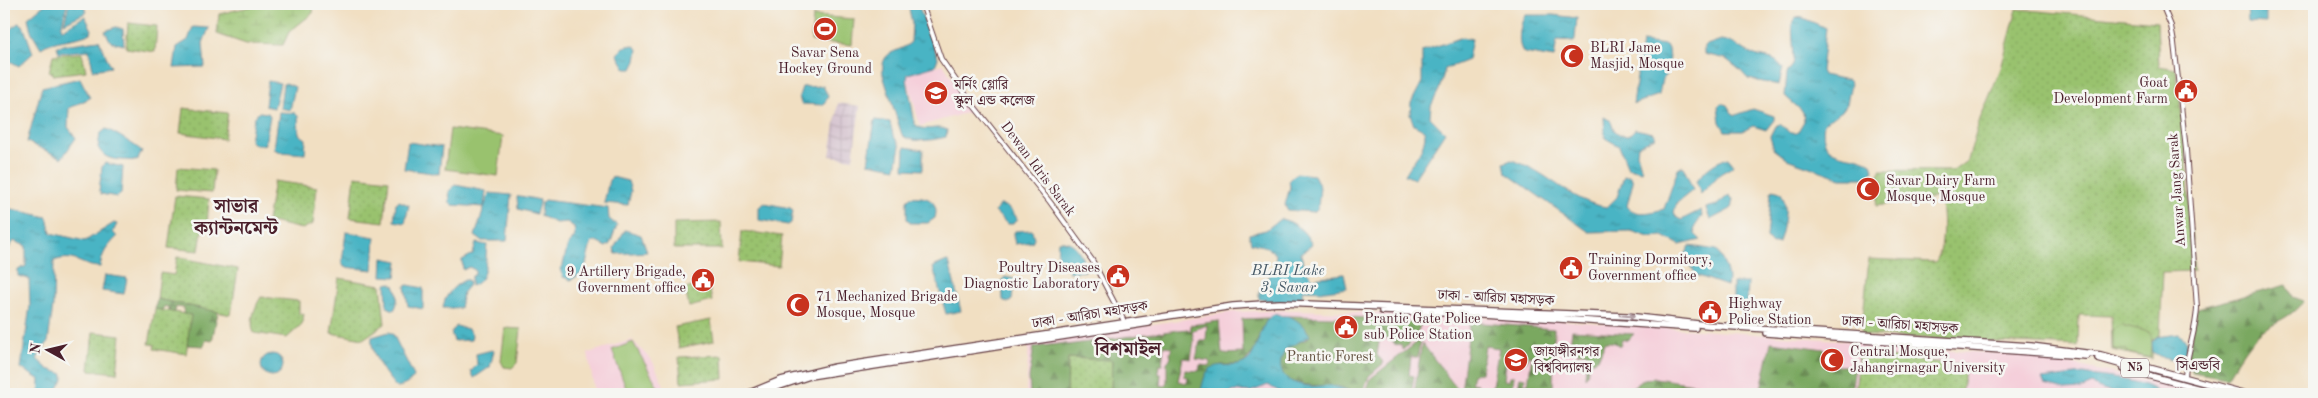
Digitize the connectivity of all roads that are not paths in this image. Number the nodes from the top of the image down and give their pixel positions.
1 (922, 4) edge
2 (2162, 4) edge
3 (1125, 323) junction
4 (1798, 333) junction
5 (2126, 362) junction
6 (2116, 363) junction
7 (2185, 376) junction
8 (2232, 393) edge
9 (747, 394) edge
10 (756, 394) edge
11 (2219, 394) edge
12 (2246, 394) edge

1 - 3 main road, Dewan Idris Sarak
2 - 7 main road, Anwar Jang Sarak
3 -> 4 highway, ঢাকা - আরিচা মহাসড়ক / N5
3 - 9 highway, ঢাকা - আরিচা মহাসড়ক / N5
4 - 5 highway, ঢাকা - আরিচা মহাসড়ক / N5
4 - 6 highway, ঢাকা - আরিচা মহাসড়ক / N5
4 - 10 highway, ঢাকা - আরিচা মহাসড়ক / N5
5 - 7 highway
5 - 8 highway, ঢাকা - আরিচা মহাসড়ক / N5
6 - 8 highway, ঢাকা - আরিচা মহাসড়ক / N5
6 - 11 highway
7 - 8 highway
8 - 12 highway, ঢাকা - আরিচা মহাসড়ক / N5

